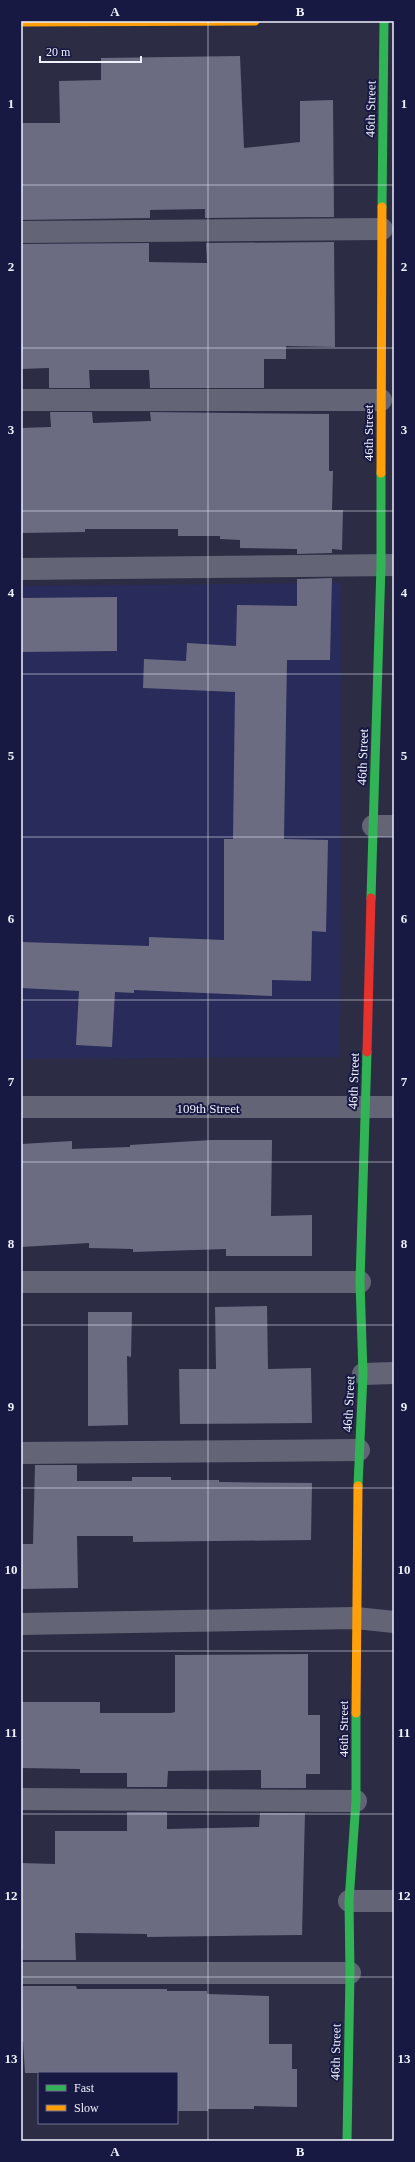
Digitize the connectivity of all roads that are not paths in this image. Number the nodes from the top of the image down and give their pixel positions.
1 (254, 21) edge
2 (384, 21) edge
3 (21, 22) edge
4 (382, 229) junction
5 (21, 232) edge
6 (387, 292) edge
7 (21, 400) edge
8 (381, 400) junction
9 (387, 565) edge
10 (21, 569) edge
11 (384, 826) edge
12 (21, 1107) edge
13 (394, 1107) edge
14 (365, 1108) junction
15 (21, 1282) edge
16 (360, 1282) junction
17 (394, 1373) edge
18 (363, 1374) junction
19 (359, 1450) junction
20 (21, 1453) edge
21 (356, 1618) junction
22 (394, 1622) edge
23 (21, 1624) edge
24 (21, 1799) edge
25 (356, 1801) junction
26 (349, 1901) junction
27 (394, 1901) edge
28 (21, 1973) edge
29 (350, 1973) junction
30 (347, 2141) edge

1 - 3 street
2 - 4 street, 46th Street
4 - 5 street
4 - 6 street, 46th Street
6 - 8 street, 46th Street
7 - 8 street
8 - 9 street, 46th Street
9 - 10 street
9 - 11 street, 46th Street
11 - 14 street, 46th Street
12 - 14 street, 109th Street
13 - 14 street, 109th Street
14 - 16 street, 46th Street
15 - 16 street
16 - 18 street, 46th Street
17 - 18 street
18 - 19 street, 46th Street
19 - 20 street
19 - 21 street, 46th Street
21 - 22 street
21 - 23 street
21 - 25 street, 46th Street
24 - 25 street
25 - 26 street, 46th Street
26 - 27 street
26 - 29 street, 46th Street
28 - 29 street
29 - 30 street, 46th Street

